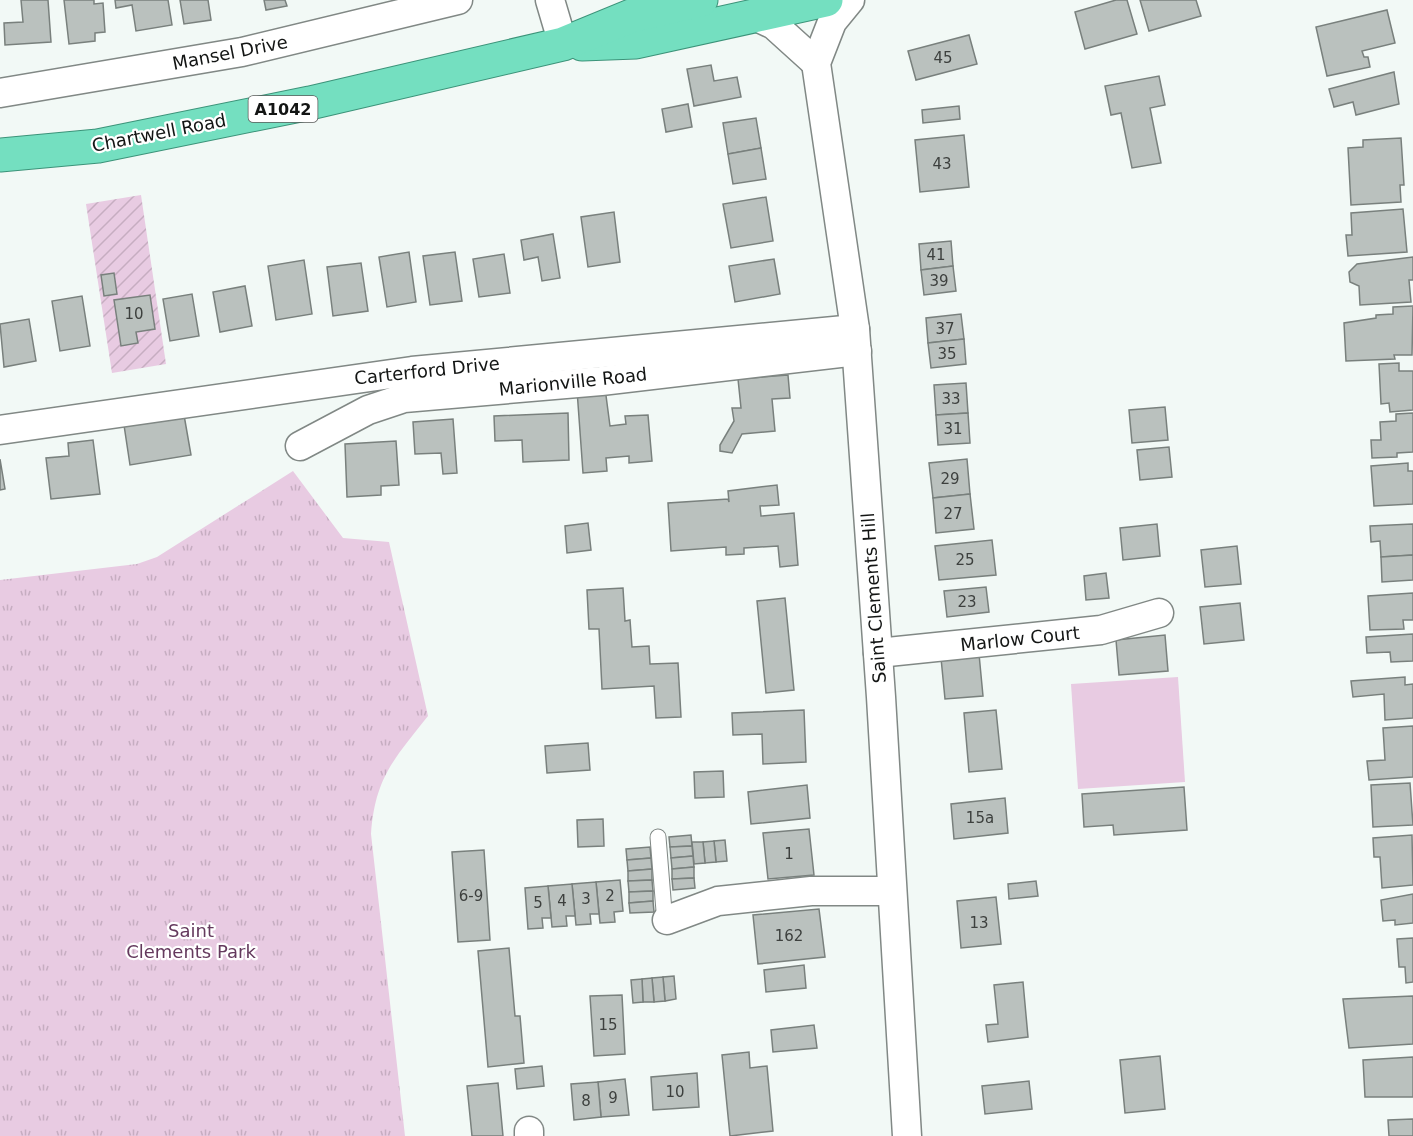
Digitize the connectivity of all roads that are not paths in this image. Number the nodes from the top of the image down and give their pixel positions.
1 (458, 0) edge
2 (550, 0) edge
3 (701, 0) edge
4 (826, 0) edge
5 (850, 0) edge
6 (757, 17) junction
7 (563, 45) junction
8 (816, 63) junction
9 (0, 93) edge
10 (0, 155) edge
11 (856, 340) junction
12 (0, 430) edge
13 (300, 446) dead end
14 (1159, 613) dead end
15 (878, 653) junction
16 (658, 837) dead end
17 (890, 891) junction
18 (666, 915) joint
19 (907, 1136) edge

1 - 9 street, Mansel Drive
2 - 7 street
3 - 7 highway, Chartwell Road / A1042
4 - 6 highway, Chartwell Road / A1042
5 - 8 street, Saint Clements Hill
6 - 7 highway, Chartwell Road / A1042
6 - 8 street
7 - 10 highway, Chartwell Road / A1042
8 - 11 street, Saint Clements Hill
11 - 12 street, Carterford Drive
11 - 13 street, Marionville Road
11 - 15 street, Saint Clements Hill
14 - 15 street, Marlow Court
15 - 17 street, Saint Clements Hill
16 - 18 lane
17 - 18 street
17 - 19 street, Saint Clements Hill

